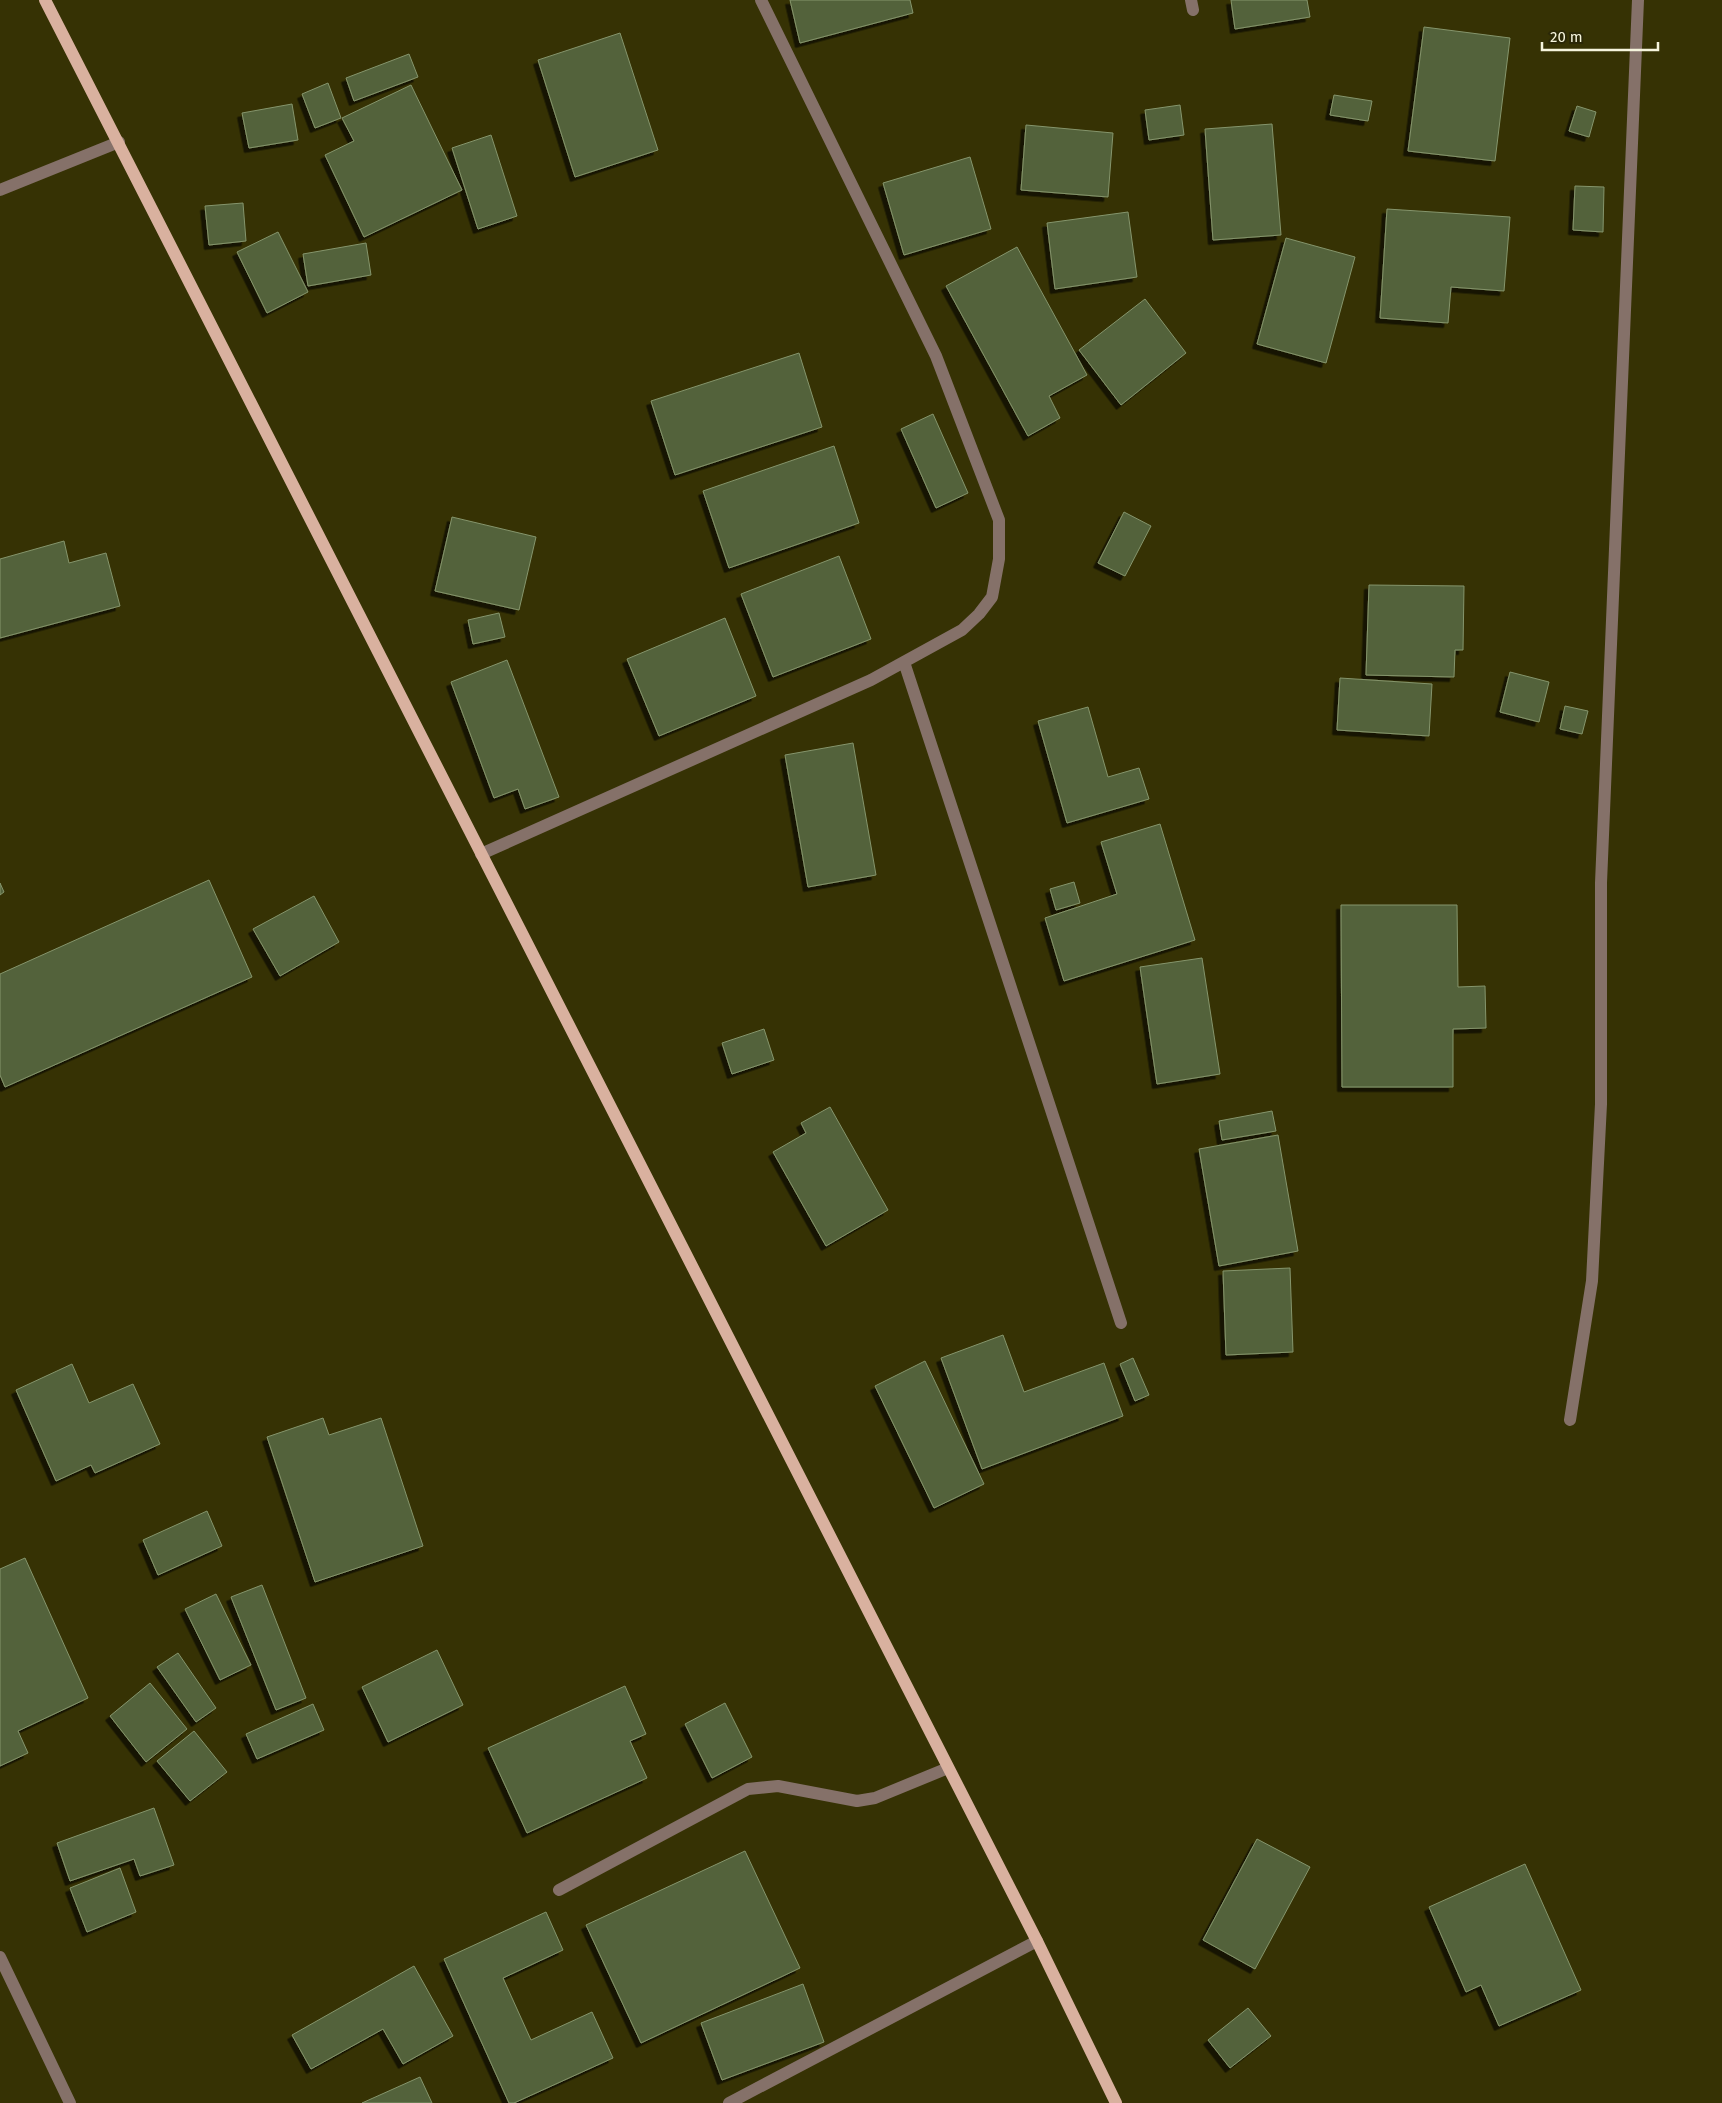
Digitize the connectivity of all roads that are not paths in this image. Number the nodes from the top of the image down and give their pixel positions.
1 (45, 0) edge
2 (760, 0) edge
3 (1638, 0) edge
4 (119, 142) junction
5 (0, 190) edge
6 (904, 662) junction
7 (481, 854) junction
8 (1121, 1322) dead end
9 (1570, 1420) dead end
10 (948, 1768) junction
11 (559, 1890) dead end
12 (1037, 1941) junction
13 (0, 1957) edge
14 (70, 2103) edge
15 (729, 2103) edge
16 (1116, 2103) edge

1 - 4 main road
2 - 6 street
3 - 9 street
4 - 5 street
4 - 7 main road
6 - 7 street
6 - 8 street
7 - 10 main road
10 - 11 street
10 - 12 main road
12 - 15 street
12 - 16 main road
13 - 14 street

